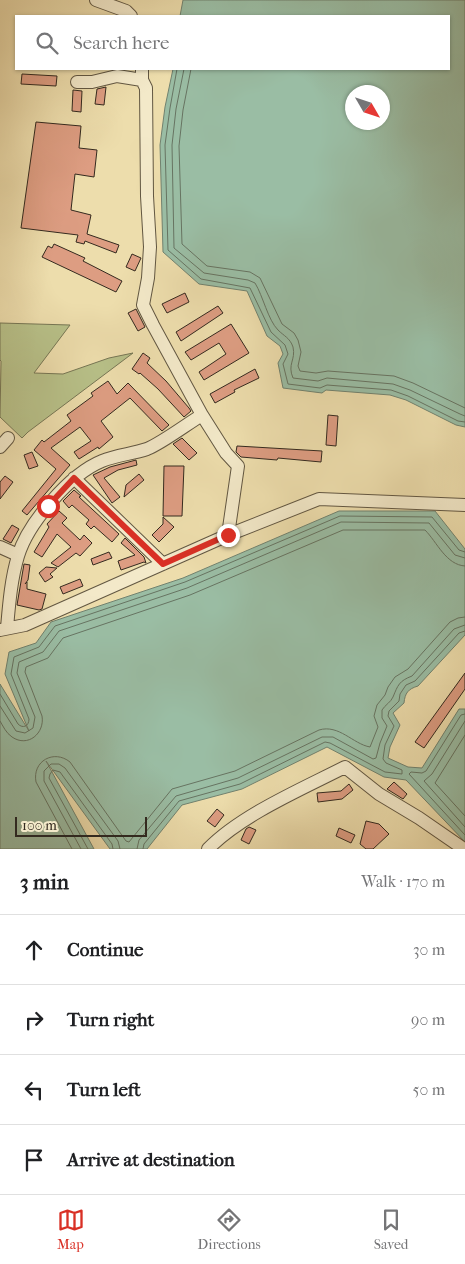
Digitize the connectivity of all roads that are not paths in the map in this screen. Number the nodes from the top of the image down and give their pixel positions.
1 (96, 0) edge
2 (129, 9) edge
3 (142, 74) edge
4 (77, 82) dead end
5 (202, 414) junction
6 (74, 478) junction
7 (465, 505) edge
8 (228, 535) junction
9 (0, 547) edge
10 (18, 555) junction
11 (163, 564) junction
12 (3, 629) edge
13 (208, 849) edge
14 (464, 849) edge

1 - 2 street
3 - 4 street
3 - 5 street
5 - 6 street
5 - 8 street
6 - 10 street
6 - 11 street
7 - 8 street
8 - 11 street
9 - 10 street
10 - 12 street
11 - 12 street
13 - 14 street

